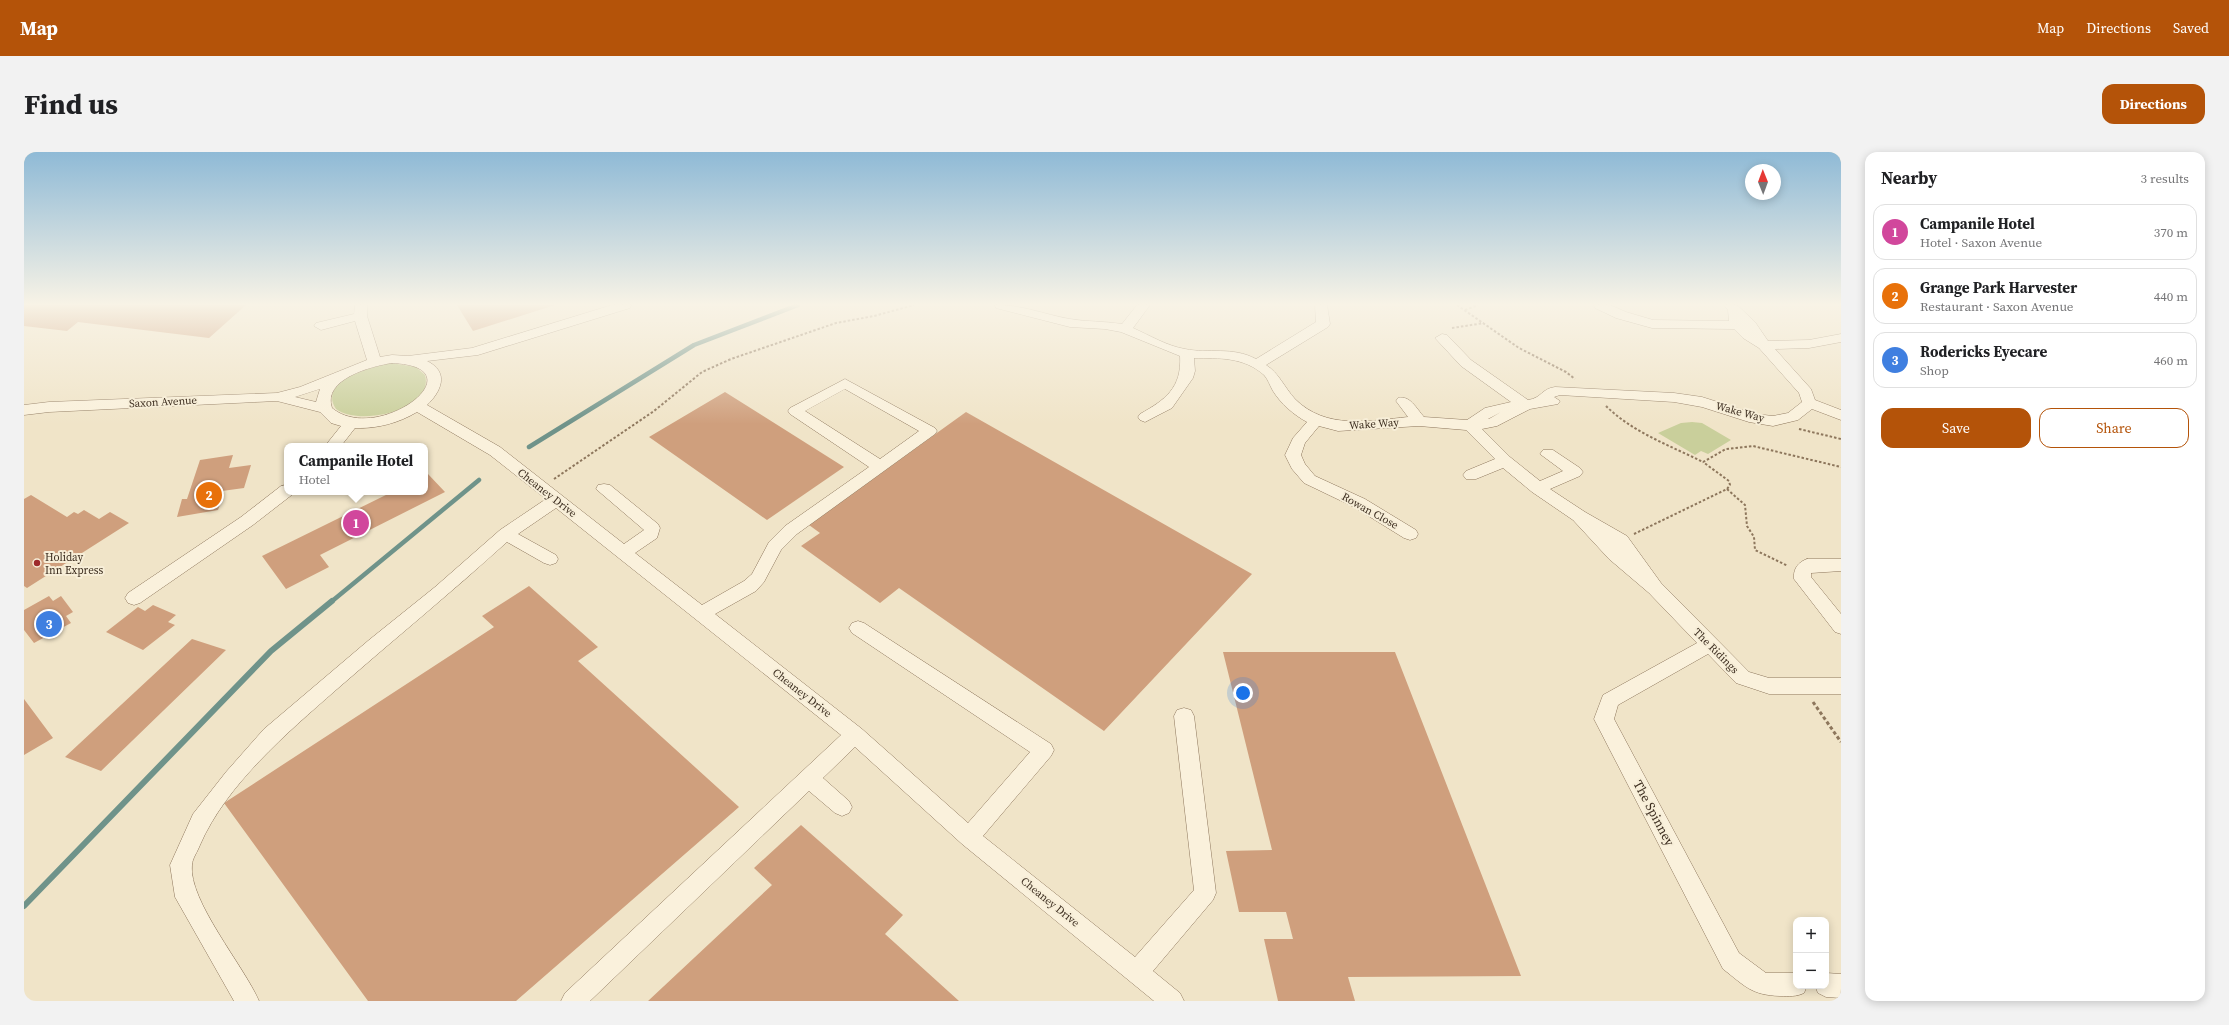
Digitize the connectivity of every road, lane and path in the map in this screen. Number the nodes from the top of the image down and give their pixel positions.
1 (369, 345) edge
2 (497, 345) edge
3 (773, 345) edge
4 (1156, 345) edge
5 (1289, 345) edge
6 (1448, 345) edge
7 (1764, 345) joint
8 (1781, 345) edge
9 (473, 352) junction
10 (1187, 354) junction
11 (410, 359) junction
12 (374, 361) junction
13 (1258, 364) junction
14 (339, 377) junction
15 (435, 382) junction
16 (277, 397) junction
17 (1403, 400) dead end
18 (1809, 403) junction
19 (24, 404) edge
20 (1526, 405) junction
21 (417, 406) junction
22 (49, 407) junction
23 (325, 409) junction
24 (24, 410) edge
25 (1841, 415) edge
26 (1145, 417) dead end
27 (1316, 421) junction
28 (1419, 421) junction
29 (1773, 421) junction
30 (351, 423) junction
31 (1470, 425) junction
32 (1841, 439) edge
33 (335, 443) edge
34 (1548, 454) dead end
35 (1505, 461) junction
36 (1704, 462) dead end
37 (880, 467) junction
38 (1471, 475) dead end
39 (540, 488) junction
40 (1538, 488) junction
41 (604, 489) dead end
42 (1727, 489) junction
43 (284, 492) edge
44 (556, 500) junction
45 (1579, 516) junction
46 (506, 534) junction
47 (1410, 534) dead end
48 (1621, 540) junction
49 (623, 553) junction
50 (550, 560) dead end
51 (1841, 565) edge
52 (1802, 572) junction
53 (1654, 588) junction
54 (134, 598) dead end
55 (701, 614) junction
56 (1841, 627) edge
57 (858, 628) dead end
58 (1709, 645) junction
59 (1841, 686) edge
60 (1803, 687) junction
61 (1184, 716) dead end
62 (855, 735) junction
63 (1841, 742) edge
64 (809, 778) junction
65 (842, 807) dead end
66 (969, 837) junction
67 (1137, 972) junction
68 (1793, 985) edge
69 (1829, 985) edge
70 (1841, 986) edge
71 (247, 1001) edge
72 (573, 1001) edge
73 (1172, 1001) edge

1 - 12 street
2 - 9 street
3 - 39 path
4 - 10 street, Wake Way
5 - 13 street
6 - 20 street
7 - 8 street
7 - 18 street
9 - 11 street
9 - 15 street
10 - 13 street, Wake Way
10 - 26 street
11 - 12 street, Saxon Avenue
11 - 15 street
12 - 14 street, Saxon Avenue
13 - 27 street, Wake Way
14 - 16 street, Saxon Avenue
14 - 23 street
15 - 21 street
16 - 22 street, Saxon Avenue
16 - 23 street, Saxon Avenue
17 - 28 street
18 - 25 street
18 - 29 street, Wake Way
19 - 22 street, Saxon Avenue
20 - 29 street, Wake Way
20 - 31 street, Wake Way
21 - 30 street
21 - 39 street, Cheaney Drive
22 - 24 street, Saxon Avenue
23 - 30 street
27 - 28 street, Wake Way
27 - 47 street, Rowan Close
28 - 31 street, Wake Way
29 - 32 path
30 - 33 street
31 - 35 street, The Ridings
34 - 40 street
35 - 38 street
35 - 40 street, The Ridings
36 - 42 path
37 - 37 street
37 - 55 street
39 - 44 street, Cheaney Drive
40 - 45 street, The Ridings
41 - 49 street
42 - 48 path
42 - 52 path
43 - 54 street
44 - 46 street
44 - 49 street, Cheaney Drive
45 - 48 street, The Ridings
45 - 53 street, The Ridings
46 - 50 street
46 - 71 street
48 - 53 street, The Ridings
49 - 55 street, Cheaney Drive
51 - 52 street
52 - 56 street
53 - 58 street, The Ridings
55 - 62 street, Cheaney Drive
57 - 66 street
58 - 60 street, The Ridings
58 - 68 street, The Spinney
59 - 60 street, The Ridings
60 - 63 path
61 - 67 street
62 - 64 street
62 - 66 street, Cheaney Drive
64 - 65 street
64 - 72 street
66 - 67 street, Cheaney Drive
67 - 73 street, Cheaney Drive
69 - 70 street

